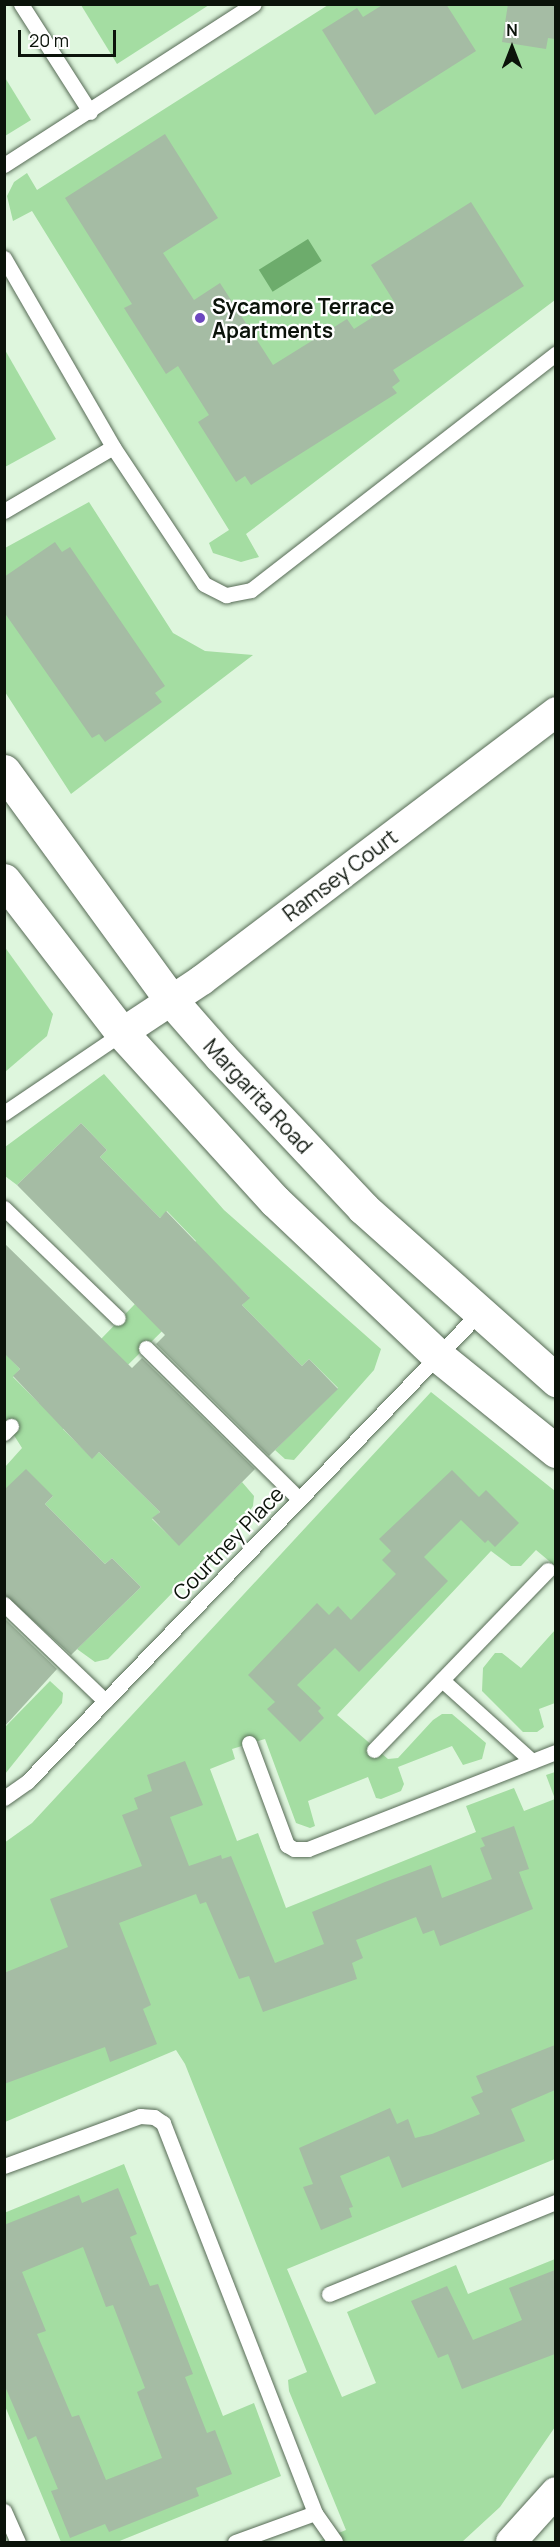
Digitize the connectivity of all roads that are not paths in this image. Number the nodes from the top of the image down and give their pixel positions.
1 (21, 4) edge
2 (254, 4) edge
3 (90, 112) junction
4 (4, 165) edge
5 (4, 258) edge
6 (555, 353) edge
7 (113, 447) junction
8 (4, 511) edge
9 (555, 712) edge
10 (4, 771) edge
11 (4, 880) edge
12 (171, 1000) junction
13 (122, 1033) junction
14 (4, 1113) edge
15 (4, 1208) edge
16 (479, 1313) junction
17 (118, 1318) dead end
18 (146, 1348) dead end
19 (437, 1355) junction
20 (555, 1380) edge
21 (555, 1451) edge
22 (299, 1498) junction
23 (548, 1570) dead end
24 (4, 1604) edge
25 (442, 1680) junction
26 (105, 1701) junction
27 (249, 1743) dead end
28 (374, 1750) dead end
29 (555, 1752) edge
30 (532, 1761) junction
31 (4, 1798) edge
32 (4, 2166) edge
33 (555, 2202) edge
34 (329, 2294) dead end
35 (555, 2492) edge
36 (4, 2511) edge
37 (315, 2513) junction
38 (18, 2542) edge
39 (235, 2542) edge
40 (335, 2542) edge
41 (511, 2542) edge

1 - 3 lane
2 - 3 lane
3 - 4 lane
5 - 7 lane
6 - 7 lane
7 - 8 lane
9 - 12 street, Ramsey Court
10 - 12 main road, Margarita Road
11 - 13 main road
12 - 13 street, Ramsey Court
12 - 16 main road, Margarita Road
13 - 14 lane
13 - 19 main road
15 - 17 lane
16 - 19 lane, Courtney Place
16 - 20 main road, Margarita Road
18 - 22 lane
19 - 21 main road
19 - 22 lane, Courtney Place
22 - 26 lane, Courtney Place
23 - 25 lane
24 - 26 lane
25 - 28 lane
25 - 30 lane
26 - 31 lane, Courtney Place
27 - 30 lane
29 - 30 lane
32 - 37 lane
33 - 34 lane
35 - 41 street
36 - 38 lane
37 - 39 lane
37 - 40 lane

